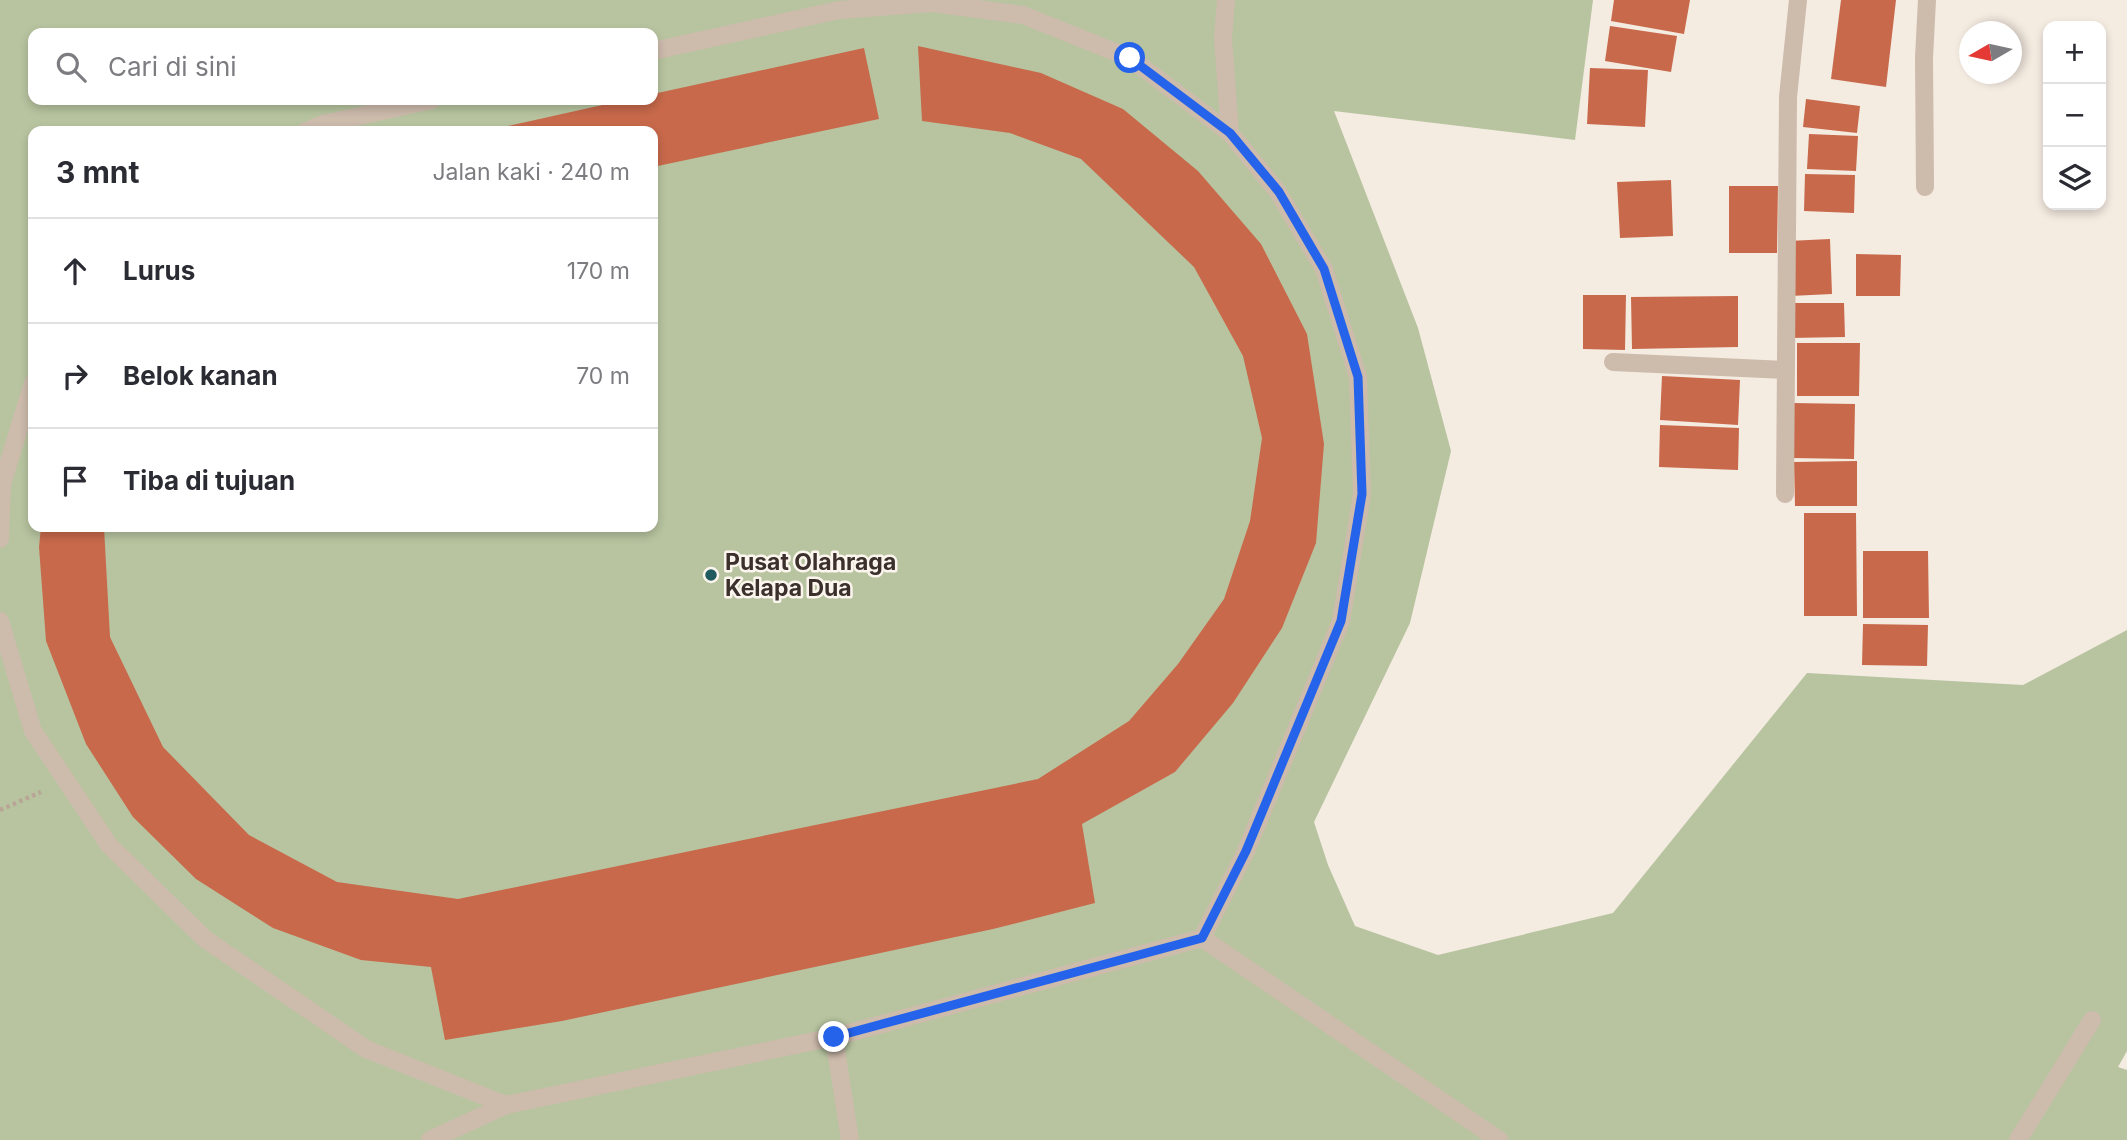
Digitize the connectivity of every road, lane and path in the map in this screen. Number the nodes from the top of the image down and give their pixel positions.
1 (1226, 0) edge
2 (1798, 0) edge
3 (1927, 0) edge
4 (658, 50) edge
5 (409, 105) edge
6 (318, 126) edge
7 (1230, 133) junction
8 (1925, 187) dead end
9 (1613, 362) dead end
10 (1786, 370) junction
11 (28, 399) edge
12 (1785, 495) dead end
13 (0, 539) edge
14 (0, 621) edge
15 (66, 782) junction
16 (0, 810) edge
17 (1202, 938) junction
18 (2092, 1020) dead end
19 (834, 1037) junction
20 (506, 1105) junction
21 (430, 1140) edge
22 (850, 1140) edge
23 (1499, 1140) edge
24 (2018, 1140) edge

1 - 7 street
2 - 10 street
3 - 8 street
4 - 7 street
5 - 6 street
7 - 17 street
9 - 10 street
10 - 12 street
11 - 13 street
14 - 15 street
15 - 16 path
15 - 20 street
17 - 19 street
17 - 23 street
18 - 24 street
19 - 20 street
19 - 22 street
20 - 21 street

